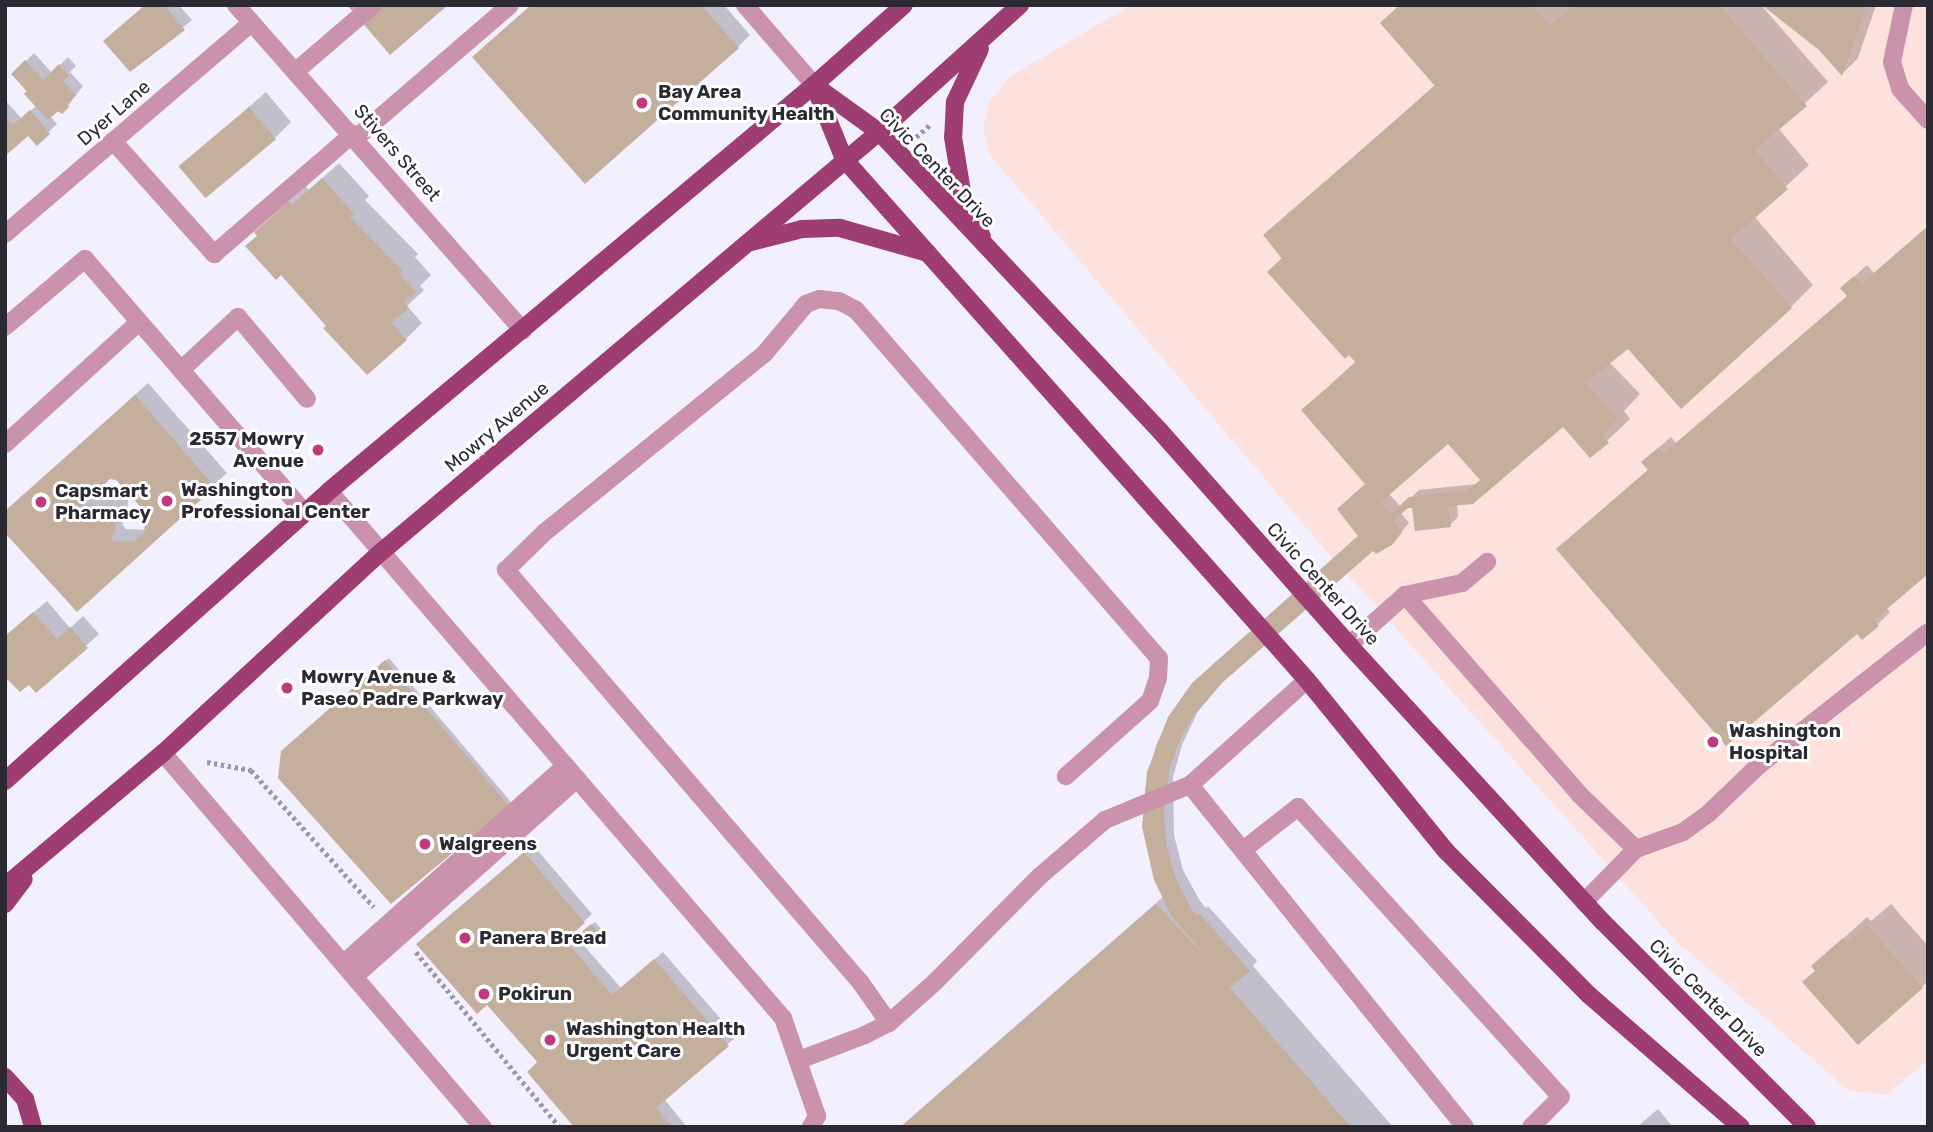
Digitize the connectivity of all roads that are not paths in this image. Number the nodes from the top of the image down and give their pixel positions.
1 (236, 5) edge
2 (373, 5) edge
3 (510, 5) edge
4 (745, 5) edge
5 (904, 5) edge
6 (1020, 5) edge
7 (1904, 5) edge
8 (251, 23) junction
9 (992, 30) junction
10 (296, 71) junction
11 (814, 86) junction
12 (1928, 120) edge
13 (879, 132) junction
14 (354, 136) junction
15 (113, 141) junction
16 (844, 159) junction
17 (5, 234) edge
18 (745, 243) junction
19 (988, 250) junction
20 (928, 253) junction
21 (139, 322) junction
22 (5, 327) edge
23 (523, 330) junction
24 (181, 370) junction
25 (307, 399) dead end
26 (5, 444) edge
27 (329, 491) junction
28 (305, 513) junction
29 (380, 553) junction
30 (1487, 562) dead end
31 (1405, 595) junction
32 (1928, 632) edge
33 (1349, 645) junction
34 (1307, 680) junction
35 (163, 753) junction
36 (571, 773) junction
37 (1066, 776) dead end
38 (5, 780) edge
39 (1190, 785) junction
40 (1636, 849) junction
41 (1243, 850) junction
42 (41, 856) junction
43 (5, 886) edge
44 (1584, 902) junction
45 (5, 904) edge
46 (349, 970) junction
47 (889, 1023) junction
48 (799, 1060) junction
49 (5, 1077) edge
50 (33, 1127) edge
51 (482, 1127) edge
52 (811, 1127) edge
53 (1465, 1127) edge
54 (1531, 1127) edge
55 (1741, 1127) edge
56 (1807, 1127) edge

1 - 8 street, Stivers Street
2 - 10 street
3 - 14 street
4 - 11 street
5 - 11 main road
6 - 9 main road, Mowry Avenue
7 - 12 street
8 - 10 street, Stivers Street
8 - 15 street, Dyer Lane
9 - 13 main road, Mowry Avenue
9 - 19 main road
10 - 14 street, Stivers Street
11 - 13 main road, Civic Center Drive
11 - 16 main road
11 - 23 main road
13 - 16 main road, Mowry Avenue
13 - 19 main road, Civic Center Drive
14 - 15 street
14 - 23 street, Stivers Street
15 - 17 street, Dyer Lane
16 - 18 main road, Mowry Avenue
16 - 20 main road
18 - 20 main road
18 - 29 main road, Mowry Avenue
19 - 33 main road, Civic Center Drive
20 - 34 main road
21 - 22 street
21 - 24 street
21 - 26 street
23 - 27 main road
24 - 25 street
24 - 28 street
27 - 28 main road
27 - 29 street
28 - 38 main road
29 - 35 main road, Mowry Avenue
29 - 36 street
30 - 31 street
31 - 33 street
31 - 40 street
32 - 40 street
33 - 44 main road, Civic Center Drive
34 - 39 street
34 - 55 main road
35 - 42 main road, Mowry Avenue
35 - 46 street
36 - 46 street
36 - 48 street
37 - 47 street
39 - 41 street
39 - 47 street
40 - 44 street
41 - 53 street
41 - 54 street
42 - 43 main road, Mowry Avenue
42 - 45 main road
44 - 56 main road, Civic Center Drive
46 - 51 street
47 - 48 street
48 - 52 street
49 - 50 main road

